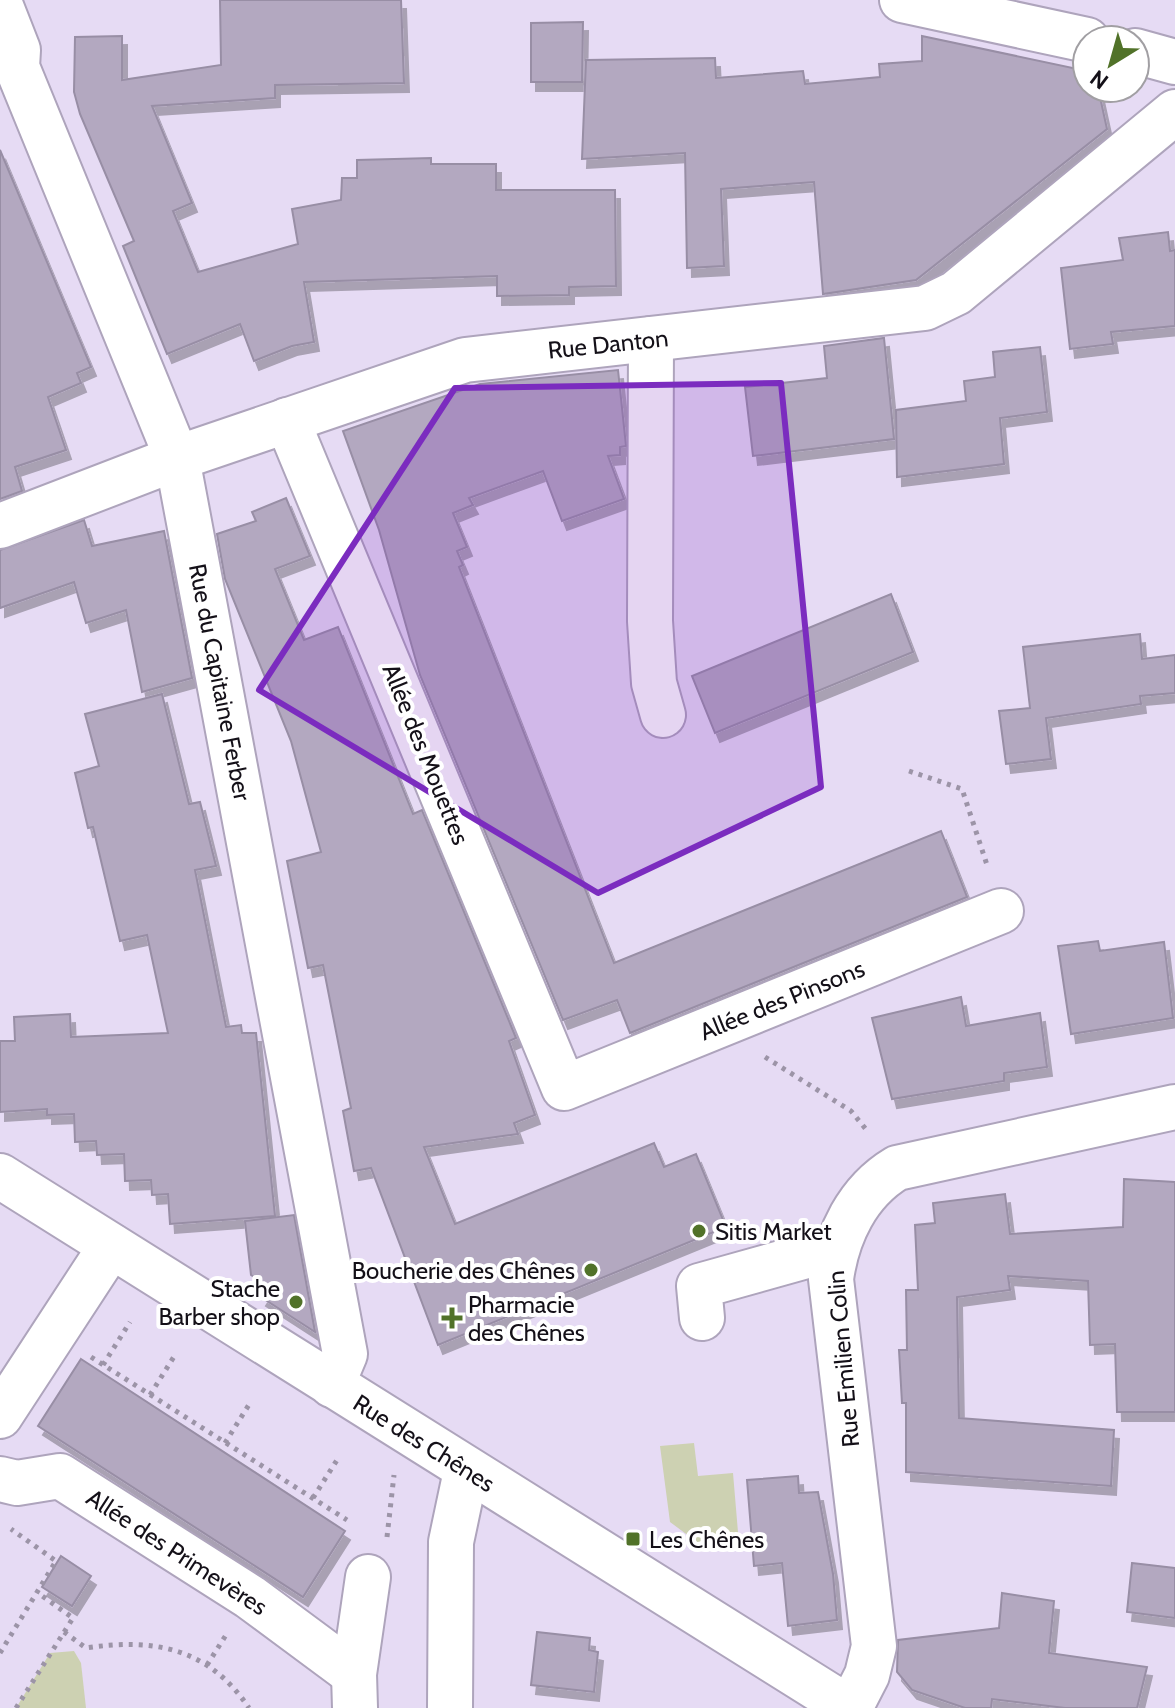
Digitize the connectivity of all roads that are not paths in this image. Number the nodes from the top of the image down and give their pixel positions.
1 (902, 0) edge
2 (0, 4) edge
3 (1071, 37) edge
4 (1151, 55) edge
5 (8, 62) edge
6 (1175, 62) edge
7 (1175, 112) edge
8 (651, 339) junction
9 (287, 420) junction
10 (177, 458) junction
11 (0, 526) edge
12 (663, 715) dead end
13 (1001, 911) road end
14 (564, 1088) joint
15 (1175, 1107) edge
16 (0, 1176) edge
17 (111, 1246) junction
18 (835, 1248) junction
19 (702, 1318) dead end
20 (332, 1385) junction
21 (0, 1416) edge
22 (466, 1471) junction
23 (4, 1499) edge
24 (368, 1577) road end
25 (354, 1691) edge
26 (450, 1708) edge
27 (849, 1708) edge

1 - 3 street
2 - 5 street, Rue du Capitaine Ferber
4 - 6 street
5 - 10 street, Rue du Capitaine Ferber
7 - 8 street, Rue Danton
8 - 9 street, Rue Danton
8 - 12 street
9 - 10 street, Rue Danton
9 - 14 street, Allée des Mouettes
10 - 11 street, Rue Danton
10 - 20 street, Rue du Capitaine Ferber
13 - 14 street, Allée des Pinsons
15 - 18 street, Rue Emilien Colin
16 - 17 street, Rue des Chênes
17 - 20 street, Rue des Chênes
17 - 21 street
18 - 19 street
18 - 27 street, Rue Emilien Colin
20 - 22 street, Rue des Chênes
22 - 26 street
22 - 27 street, Rue des Chênes
23 - 25 street, Allée des Primevères
24 - 25 street, Allée des Primevères

